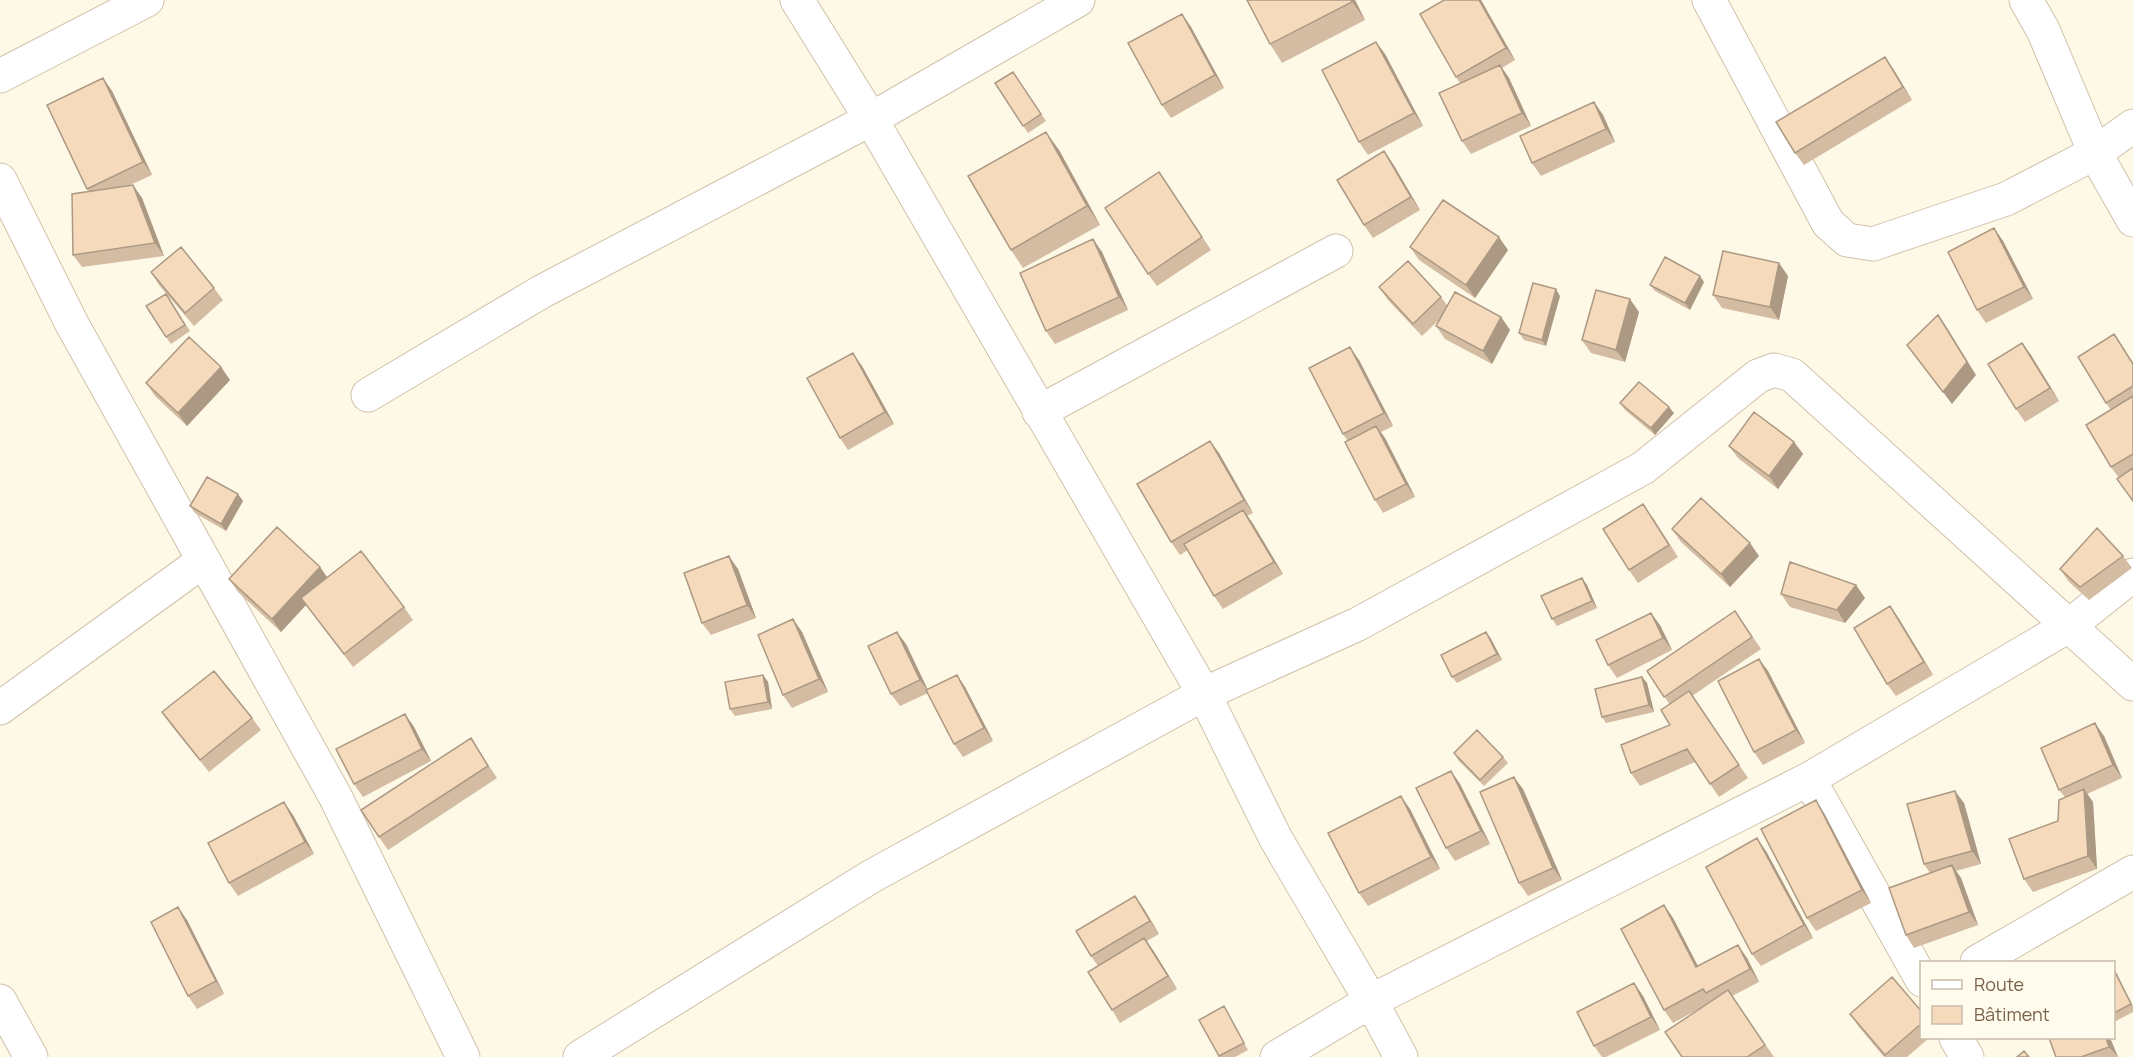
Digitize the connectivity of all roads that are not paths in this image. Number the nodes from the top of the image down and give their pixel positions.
1 (147, 0) edge
2 (797, 0) edge
3 (1078, 0) edge
4 (1709, 0) edge
5 (2026, 0) edge
6 (0, 76) edge
7 (871, 118) junction
8 (2133, 126) edge
9 (2095, 153) junction
10 (0, 180) edge
11 (2133, 220) edge
12 (1336, 251) dead end
13 (368, 395) dead end
14 (1039, 412) junction
15 (203, 561) junction
16 (2133, 575) edge
17 (2070, 625) junction
18 (2133, 684) edge
19 (1204, 694) junction
20 (0, 708) edge
21 (1809, 779) junction
22 (2133, 872) edge
23 (1980, 961) edge
24 (1920, 976) edge
25 (1371, 1000) junction
26 (0, 1001) edge
27 (1957, 1039) edge
28 (31, 1057) edge
29 (464, 1057) edge
30 (580, 1057) edge
31 (1277, 1057) edge
32 (1401, 1057) edge
33 (1967, 1057) edge

1 - 6 street
2 - 7 street
3 - 7 street
4 - 9 street
5 - 9 street
7 - 13 street
7 - 14 street
8 - 9 street
9 - 11 street
10 - 15 street
12 - 14 street
14 - 19 street
15 - 20 street
15 - 29 street
16 - 17 street
17 - 18 street
17 - 19 street
17 - 21 street
19 - 25 street
19 - 30 street
21 - 24 street
21 - 25 street
22 - 23 street
25 - 31 street
25 - 32 street
26 - 28 street
27 - 33 street

